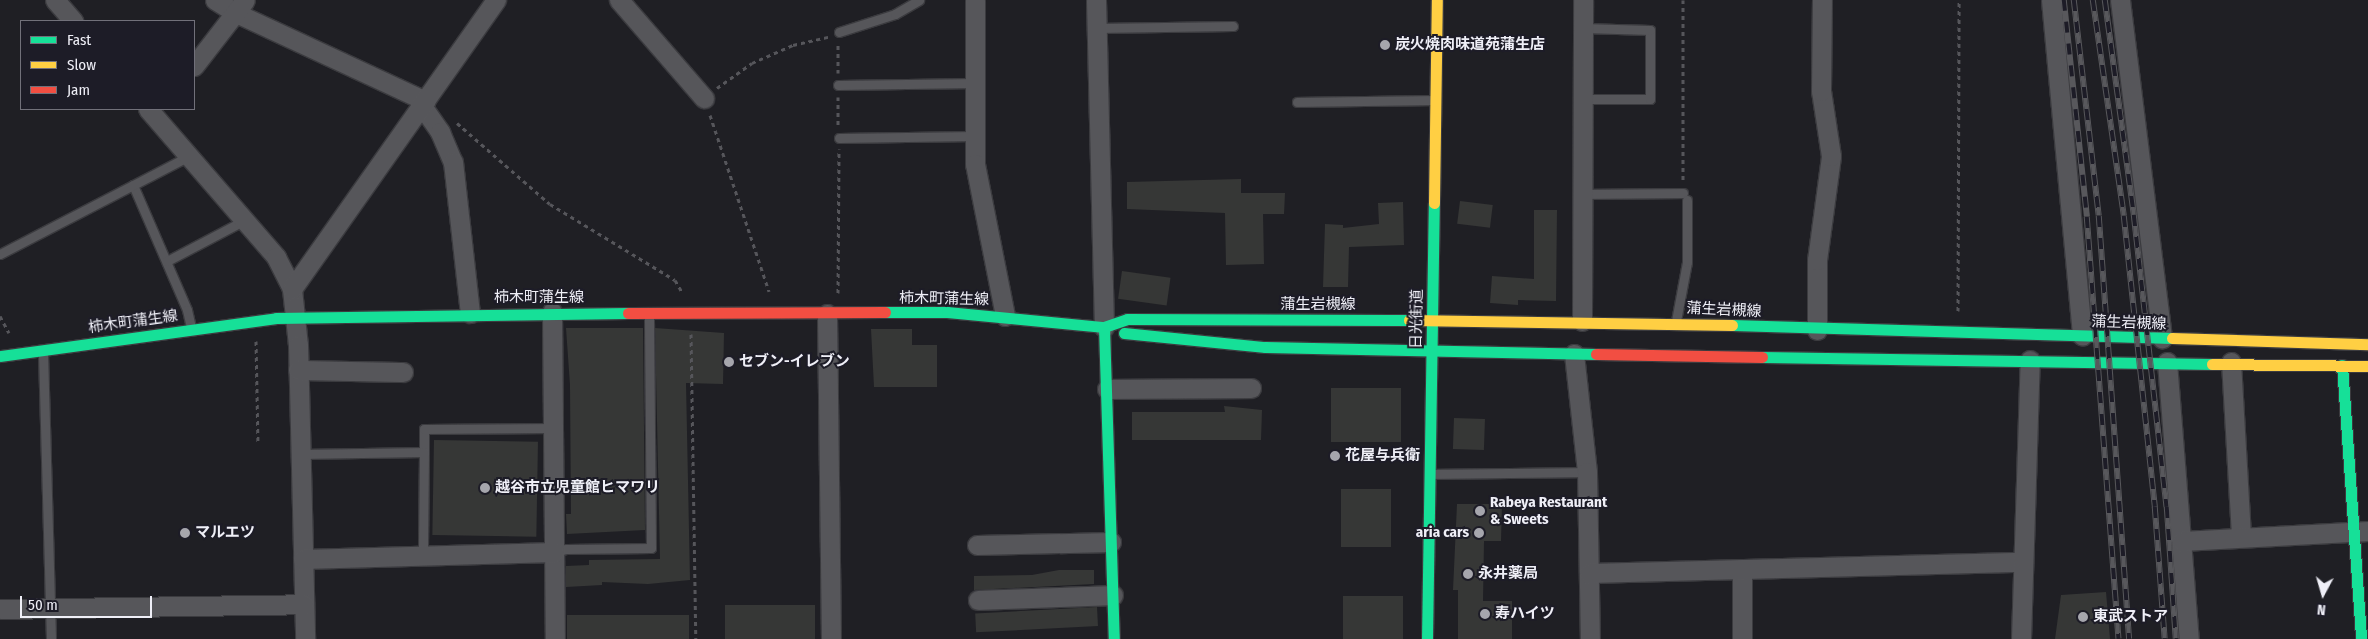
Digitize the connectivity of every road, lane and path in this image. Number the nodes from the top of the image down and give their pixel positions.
1 (55, 0) edge
2 (215, 0) edge
3 (496, 0) edge
4 (619, 0) edge
5 (919, 0) edge
6 (975, 0) edge
7 (1096, 0) edge
8 (1437, 0) edge
9 (1583, 0) edge
10 (1683, 0) edge
11 (1822, 0) edge
12 (1959, 0) edge
13 (2051, 0) edge
14 (2120, 0) edge
15 (241, 6) edge
16 (72, 20) edge
17 (1233, 26) dead end
18 (1097, 28) junction
19 (1583, 28) junction
20 (838, 32) junction
21 (195, 65) edge
22 (975, 83) junction
23 (838, 85) junction
24 (704, 98) junction
25 (1582, 99) junction
26 (1434, 100) junction
27 (1297, 102) dead end
28 (424, 103) junction
29 (152, 110) edge
30 (455, 121) dead end
31 (974, 136) junction
32 (839, 138) junction
33 (189, 156) junction
34 (132, 185) junction
35 (1582, 194) junction
36 (1685, 196) junction
37 (245, 220) junction
38 (0, 254) edge
39 (167, 261) junction
40 (292, 289) junction
41 (685, 297) dead end
42 (832, 307) junction
43 (552, 312) junction
44 (470, 313) junction
45 (776, 313) junction
46 (649, 314) junction
47 (690, 314) junction
48 (1005, 316) junction
49 (294, 318) junction
50 (1432, 320) junction
51 (1582, 320) junction
52 (1958, 320) dead end
53 (252, 321) junction
54 (1676, 323) junction
55 (1080, 325) joint
56 (1104, 327) junction
57 (191, 329) junction
58 (1817, 330) junction
59 (2082, 336) junction
60 (2162, 338) junction
61 (2368, 344) edge
62 (42, 350) junction
63 (1431, 351) junction
64 (1574, 354) junction
65 (0, 356) edge
66 (2030, 360) junction
67 (2167, 362) junction
68 (2231, 362) junction
69 (2342, 365) junction
70 (2368, 366) edge
71 (298, 370) junction
72 (403, 372) dead end
73 (1251, 388) dead end
74 (1107, 389) junction
75 (553, 428) junction
76 (258, 442) dead end
77 (424, 452) junction
78 (300, 454) junction
79 (1587, 472) junction
80 (1429, 474) junction
81 (2360, 531) edge
82 (2241, 536) junction
83 (2182, 541) junction
84 (1112, 542) junction
85 (977, 545) dead end
86 (554, 552) junction
87 (423, 556) junction
88 (303, 559) junction
89 (2023, 562) junction
90 (1742, 569) junction
91 (1589, 573) junction
92 (1113, 595) junction
93 (978, 600) dead end
94 (304, 604) junction
95 (50, 608) junction
96 (0, 609) edge
97 (51, 639) edge
98 (305, 639) edge
99 (555, 639) edge
100 (696, 639) edge
101 (831, 639) edge
102 (1114, 639) edge
103 (1427, 639) edge
104 (1590, 639) edge
105 (1742, 639) edge
106 (2021, 639) edge
107 (2189, 639) edge
108 (2361, 639) edge

1 - 16 street
2 - 15 street
3 - 28 street
4 - 24 street
5 - 20 lane
6 - 22 street
7 - 18 street
8 - 26 main road, 日光街道
9 - 19 street
10 - 36 path
11 - 58 street
12 - 52 path
13 - 59 street
14 - 60 street
15 - 21 street
15 - 28 street
17 - 18 lane
18 - 56 street
19 - 25 street
19 - 25 lane
20 - 23 path
20 - 24 path
22 - 23 lane
22 - 31 street
23 - 32 path
24 - 45 path
25 - 35 street
26 - 27 lane
26 - 50 main road, 日光街道
28 - 40 street
28 - 44 street
29 - 33 street
30 - 41 path
31 - 32 lane
31 - 48 street
32 - 42 path
33 - 34 lane
33 - 37 street
34 - 38 lane
34 - 39 lane
35 - 36 lane
35 - 51 street
36 - 54 lane
37 - 39 lane
37 - 40 street
39 - 57 lane
40 - 49 street
42 - 45 main road, 柿木町蒲生線
42 - 48 main road, 柿木町蒲生線
42 - 101 street
43 - 44 main road, 柿木町蒲生線
43 - 46 main road, 柿木町蒲生線
43 - 75 street
44 - 49 main road, 柿木町蒲生線
45 - 47 main road, 柿木町蒲生線
46 - 47 main road, 柿木町蒲生線
46 - 86 lane
47 - 100 path
48 - 55 main road, 柿木町蒲生線
49 - 53 main road, 柿木町蒲生線
49 - 71 street
50 - 51 main road, 蒲生岩槻線
50 - 56 main road, 蒲生岩槻線
50 - 63 main road, 日光街道
51 - 54 main road, 蒲生岩槻線
53 - 57 main road, 柿木町蒲生線
53 - 76 path
54 - 58 main road, 蒲生岩槻線
55 - 56 main road, 蒲生岩槻線
56 - 63 main road
56 - 74 main road
57 - 62 main road, 柿木町蒲生線
58 - 59 main road, 蒲生岩槻線
59 - 60 main road, 蒲生岩槻線
60 - 61 main road, 蒲生岩槻線
62 - 65 main road, 柿木町蒲生線
62 - 95 lane
63 - 64 main road
63 - 80 main road, 日光街道
64 - 66 main road
64 - 79 street
66 - 67 main road
66 - 89 street
67 - 68 main road
67 - 83 street
68 - 69 main road
68 - 82 street
69 - 70 main road
69 - 81 main road
71 - 72 street
71 - 78 street
73 - 74 street
74 - 84 main road
75 - 77 lane
75 - 86 street
77 - 78 lane
77 - 87 lane
78 - 88 street
79 - 80 lane
79 - 91 street
80 - 103 main road, 日光街道
81 - 82 street
81 - 108 main road
82 - 83 street
83 - 107 street
84 - 85 street
84 - 92 main road
86 - 87 street
86 - 99 street
87 - 88 street
88 - 94 street
89 - 90 street
89 - 106 street
90 - 91 street
90 - 105 street
91 - 104 street
92 - 93 street
92 - 102 main road
94 - 95 street
94 - 98 street
95 - 96 street
95 - 97 lane

